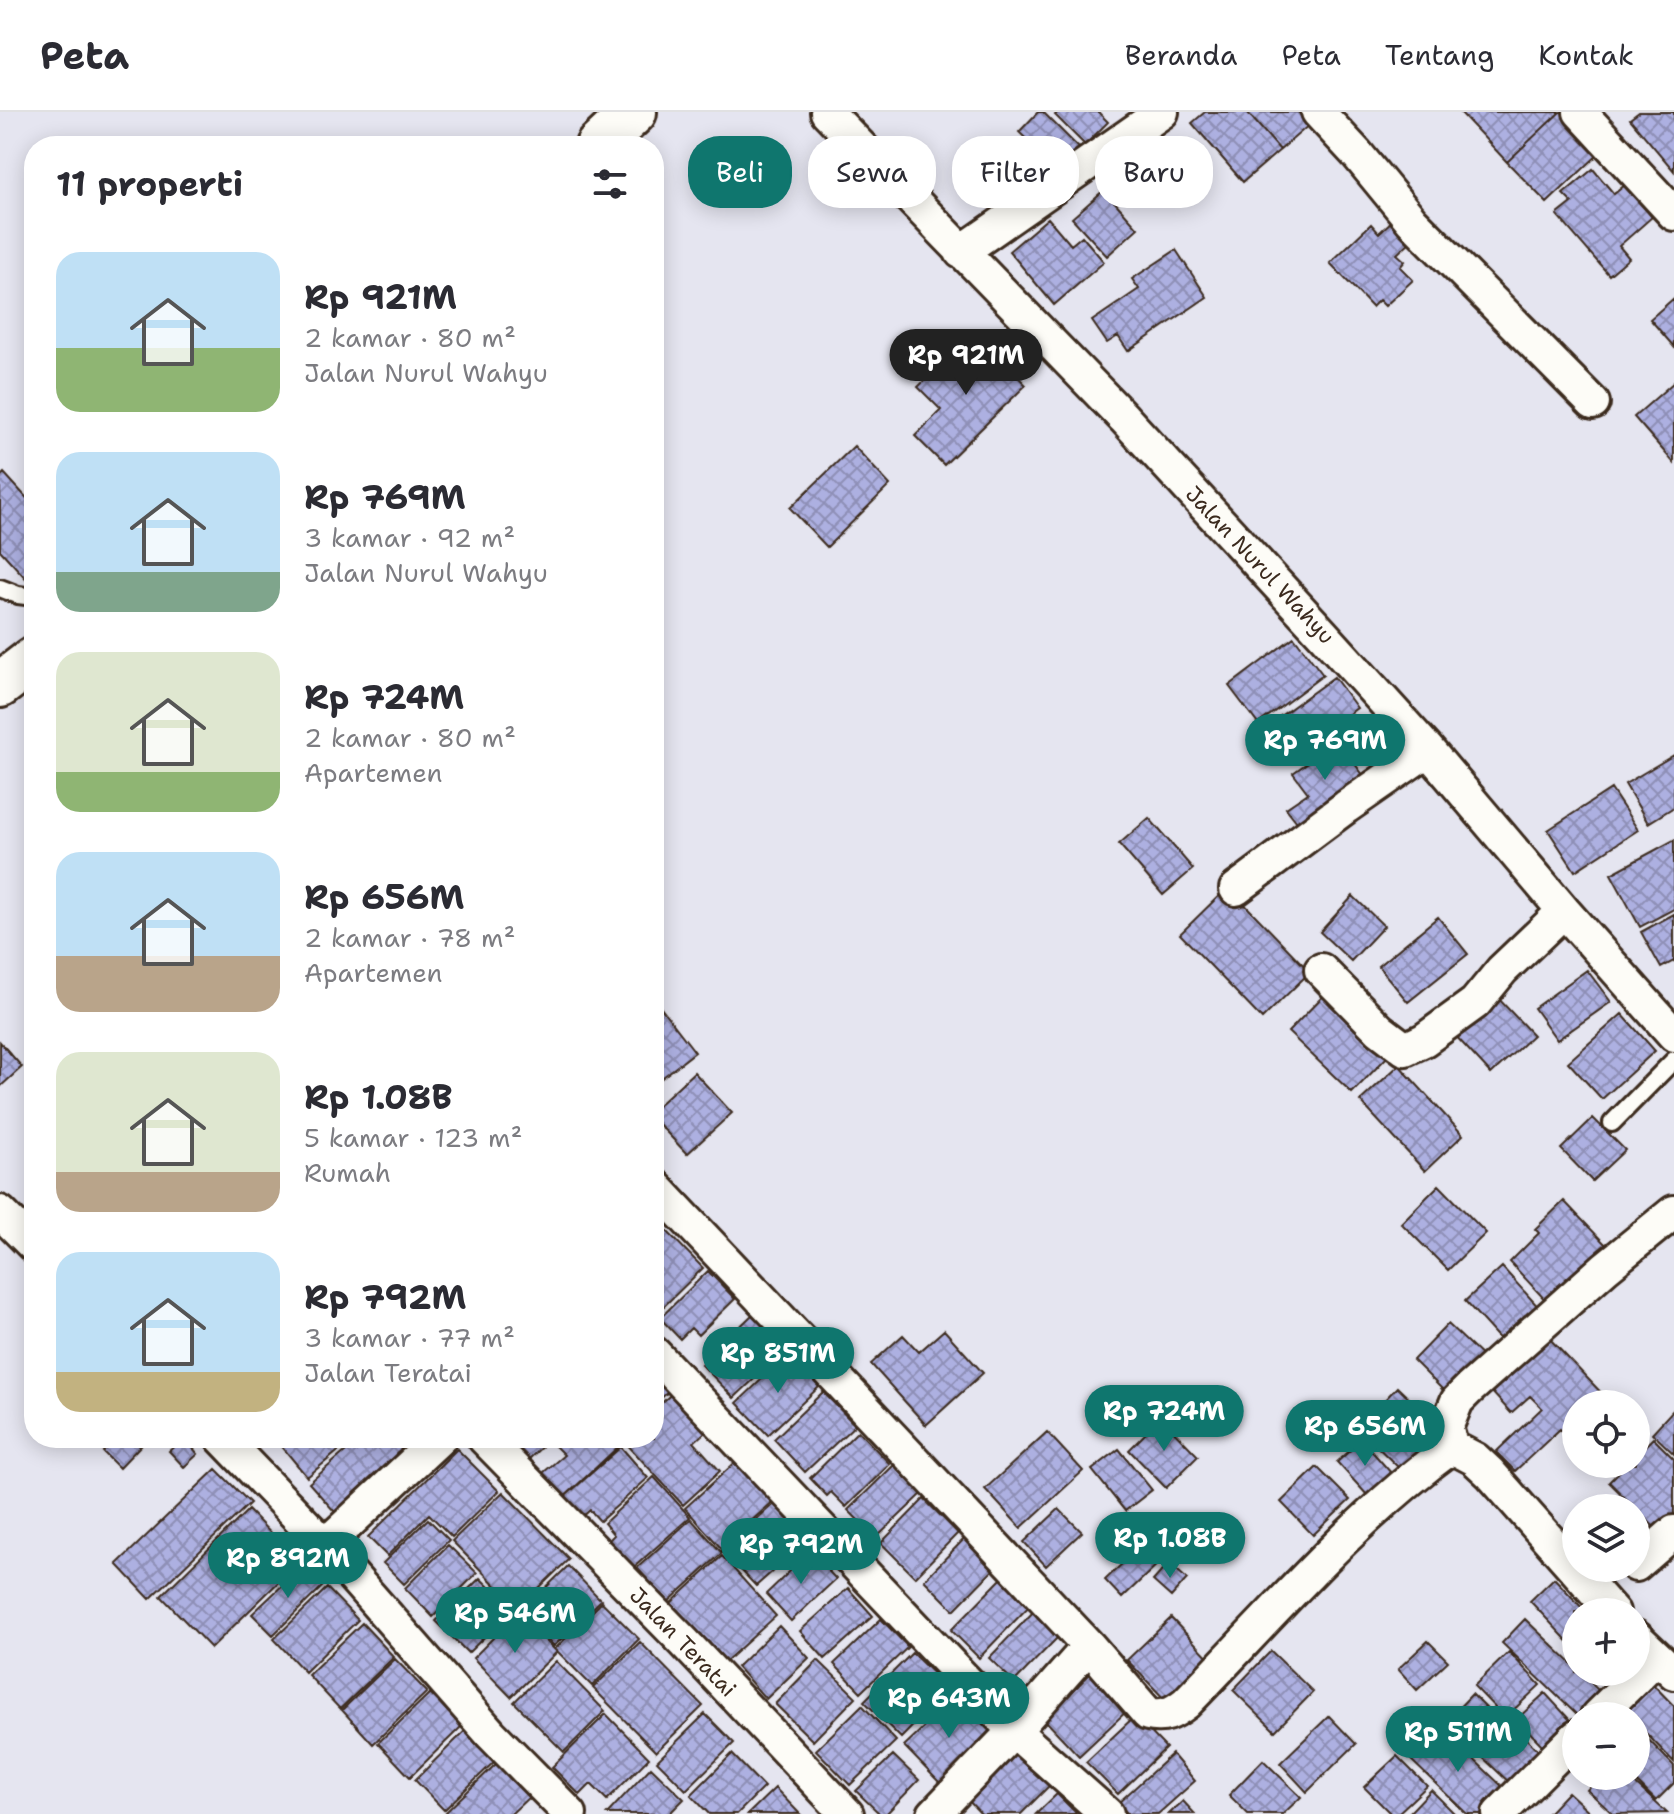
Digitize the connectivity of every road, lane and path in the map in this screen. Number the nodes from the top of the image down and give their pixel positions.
1 (634, 112) edge
2 (827, 112) edge
3 (1162, 112) edge
4 (1318, 112) edge
5 (1580, 112) edge
6 (609, 136) edge
7 (1674, 214) edge
8 (961, 252) junction
9 (1593, 403) dead end
10 (0, 588) edge
11 (24, 596) edge
12 (24, 667) edge
13 (0, 685) edge
14 (1428, 750) junction
15 (1236, 889) dead end
16 (1564, 911) junction
17 (1321, 970) dead end
18 (1674, 1035) edge
19 (1674, 1060) edge
20 (1612, 1123) dead end
21 (664, 1196) edge
22 (0, 1212) edge
23 (1674, 1212) edge
24 (24, 1236) edge
25 (664, 1364) edge
26 (1452, 1447) junction
27 (232, 1448) edge
28 (429, 1448) edge
29 (494, 1448) edge
30 (1674, 1532) edge
31 (325, 1545) junction
32 (1650, 1553) edge
33 (1602, 1598) edge
34 (1089, 1646) junction
35 (1655, 1656) edge
36 (1611, 1702) edge
37 (1014, 1731) junction
38 (1562, 1751) edge
39 (570, 1814) edge
40 (847, 1814) edge
41 (934, 1814) edge
42 (1107, 1814) edge
43 (1499, 1814) edge

1 - 6 street
2 - 8 street, Jalan Nurul Wahyu
3 - 8 street
4 - 9 street
5 - 7 street
8 - 14 street, Jalan Nurul Wahyu
10 - 11 lane
12 - 13 street
14 - 15 street
14 - 16 street, Jalan Nurul Wahyu
16 - 17 street
16 - 18 street, Jalan Nurul Wahyu
19 - 20 lane
21 - 34 street
22 - 24 street
23 - 26 street
25 - 37 street
26 - 33 street
26 - 34 street
27 - 31 street
28 - 31 street
29 - 40 street, Jalan Teratai
30 - 32 street
31 - 39 street
34 - 37 street
35 - 36 street
37 - 41 street
37 - 42 street
38 - 43 street

